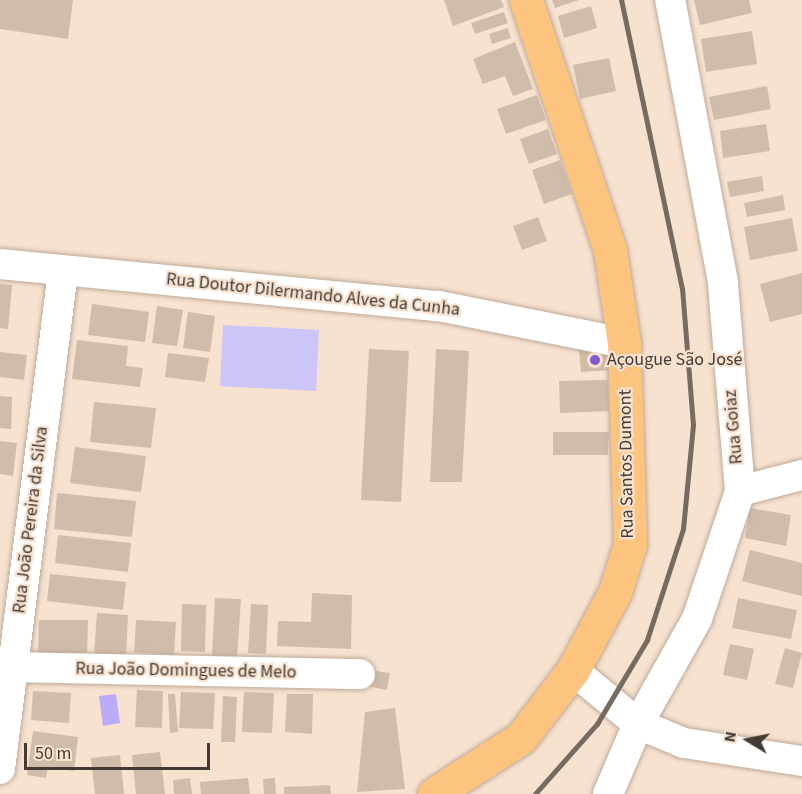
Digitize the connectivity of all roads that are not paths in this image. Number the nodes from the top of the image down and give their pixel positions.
1 (526, 0) edge
2 (670, 0) edge
3 (0, 264) edge
4 (63, 272) junction
5 (624, 343) junction
6 (802, 475) edge
7 (740, 491) junction
8 (12, 667) junction
9 (573, 670) junction
10 (360, 674) dead end
11 (639, 724) junction
12 (802, 761) edge
13 (0, 769) edge
14 (434, 794) edge
15 (608, 794) edge

1 - 5 main road, Rua Santos Dumont
2 - 7 street, Rua Goiaz
3 - 4 street, Rua Doutor Dilermando Alves da Cunha
4 - 5 street, Rua Doutor Dilermando Alves da Cunha
4 - 8 street, Rua João Pereira da Silva
5 - 9 main road, Rua Santos Dumont
6 - 7 street
7 - 11 street, Rua Goiaz
8 - 10 street, Rua João Domingues de Melo
8 - 13 street, Rua João Pereira da Silva
9 - 11 street
9 - 14 main road, Rua Santos Dumont
11 - 12 street
11 - 15 street, Rua Goiaz

